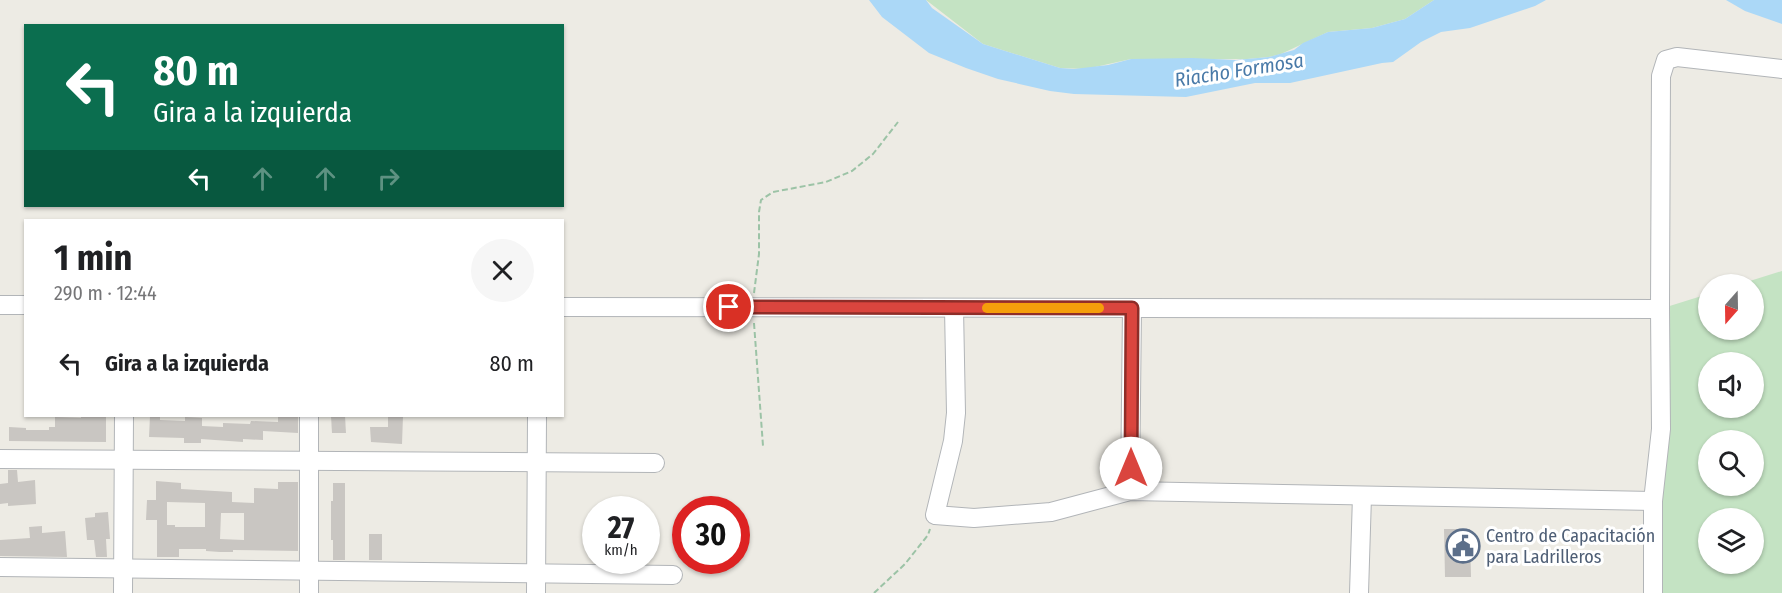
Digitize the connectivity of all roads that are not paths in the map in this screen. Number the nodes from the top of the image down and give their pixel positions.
1 (1782, 69) edge
2 (0, 305) edge
3 (24, 305) edge
4 (564, 307) edge
5 (954, 308) junction
6 (1132, 308) junction
7 (1660, 309) junction
8 (124, 417) edge
9 (309, 417) edge
10 (537, 417) edge
11 (0, 459) edge
12 (123, 460) junction
13 (309, 461) junction
14 (536, 462) junction
15 (654, 463) dead end
16 (1131, 491) junction
17 (1362, 496) junction
18 (1653, 501) junction
19 (0, 567) edge
20 (123, 569) junction
21 (309, 571) junction
22 (536, 574) junction
23 (673, 575) dead end
24 (123, 593) edge
25 (309, 593) edge
26 (536, 593) edge
27 (1359, 593) edge
28 (1653, 593) edge

1 - 7 street
2 - 3 street
4 - 5 street
5 - 6 street
5 - 16 street
6 - 7 street
6 - 16 street
7 - 18 street
8 - 12 street
9 - 13 street
10 - 14 street
11 - 12 street
12 - 13 street
12 - 20 street
13 - 14 street
13 - 21 street
14 - 15 street
14 - 22 street
16 - 17 street
17 - 18 street
17 - 27 street
18 - 28 street
19 - 20 street
20 - 21 street
20 - 24 street
21 - 22 street
21 - 25 street
22 - 23 street
22 - 26 street

